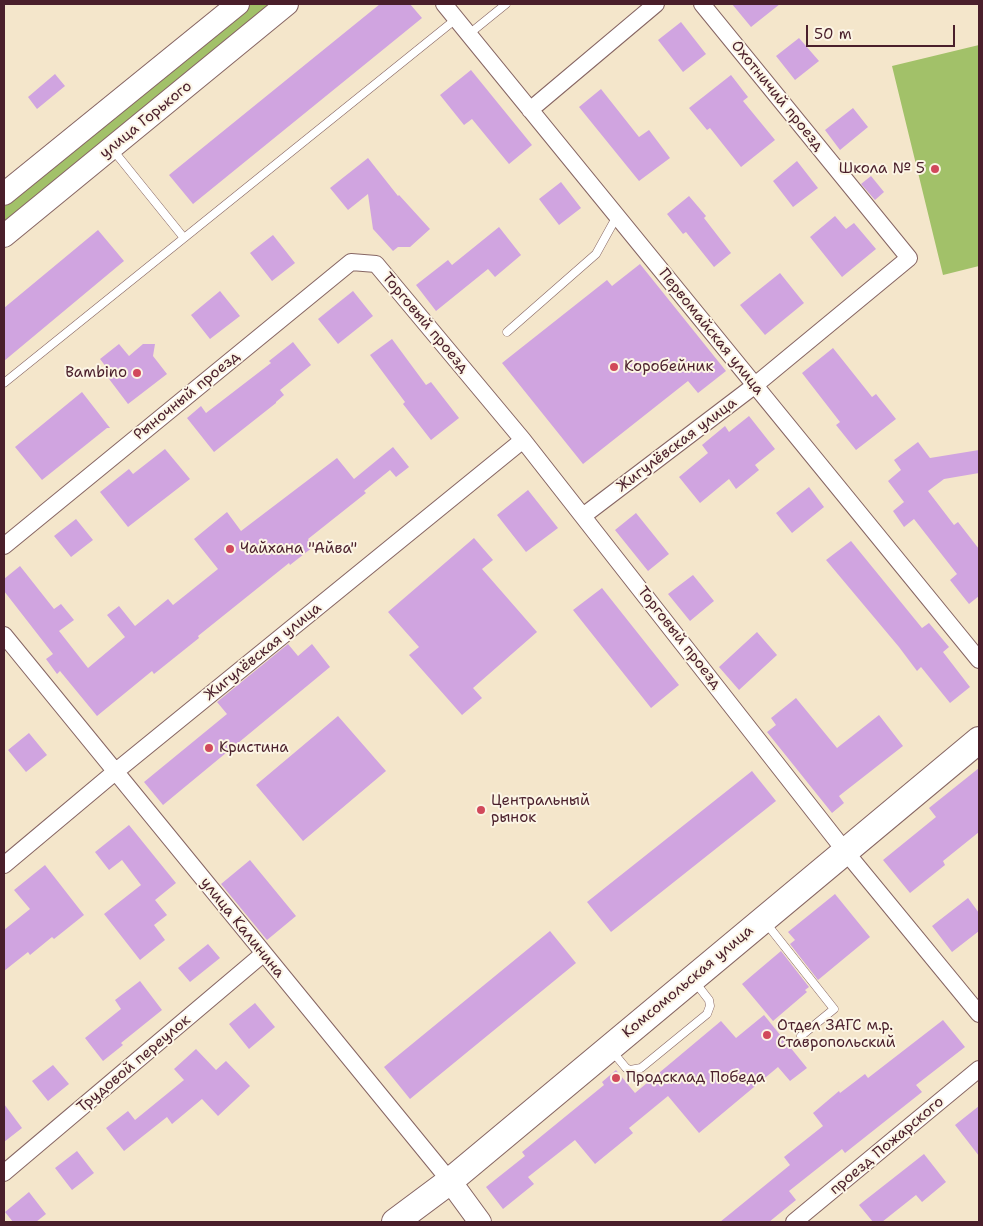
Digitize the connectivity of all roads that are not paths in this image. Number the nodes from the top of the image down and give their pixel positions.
1 (238, 4) edge
2 (287, 4) edge
3 (444, 4) edge
4 (506, 4) edge
5 (656, 4) edge
6 (702, 4) edge
7 (456, 19) junction
8 (469, 34) junction
9 (530, 110) junction
10 (112, 148) junction
11 (4, 194) edge
12 (617, 216) junction
13 (4, 236) edge
14 (184, 238) junction
15 (909, 258) joint
16 (376, 264) joint
17 (507, 332) dead end
18 (4, 383) edge
19 (754, 386) junction
20 (523, 440) junction
21 (583, 516) junction
22 (4, 546) edge
23 (4, 635) edge
24 (979, 660) edge
25 (979, 740) edge
26 (115, 772) junction
27 (845, 851) junction
28 (4, 865) edge
29 (763, 919) junction
30 (263, 954) junction
31 (692, 978) junction
32 (979, 1014) edge
33 (800, 1036) dead end
34 (609, 1048) junction
35 (979, 1069) edge
36 (4, 1173) edge
37 (450, 1181) junction
38 (395, 1222) edge
39 (480, 1222) edge
40 (794, 1222) edge

1 - 11 main road
2 - 10 main road, улица Горького
3 - 7 street, Первомайская улица
4 - 8 lane
5 - 9 street
6 - 15 street, Охотничий проезд
7 - 8 street, Первомайская улица
7 - 14 lane
8 - 9 street, Первомайская улица
9 - 12 street, Первомайская улица
10 - 13 main road, улица Горького
10 - 14 lane
12 - 17 lane
12 - 19 street, Первомайская улица
14 - 18 lane
15 - 19 street, Жигулёвская улица
16 - 20 street, Торговый проезд
16 - 22 street, Рыночный проезд
19 - 21 street, Жигулёвская улица
19 - 24 street, Первомайская улица
20 - 21 street, Торговый проезд
20 - 26 street, Жигулёвская улица
21 - 27 street, Торговый проезд
23 - 26 street, улица Калинина
25 - 27 main road, Комсомольская улица
26 - 28 street, Жигулёвская улица
26 - 30 street, улица Калинина
27 - 29 main road, Комсомольская улица
27 - 32 street, Торговый проезд
29 - 31 main road, Комсомольская улица
29 - 33 lane
30 - 36 street, Трудовой переулок
30 - 37 street, улица Калинина
31 - 34 main road, Комсомольская улица
31 - 34 lane
34 - 37 main road, Комсомольская улица
35 - 40 street, проезд Пожарского
37 - 38 main road, Комсомольская улица
37 - 39 main road, улица Калинина

